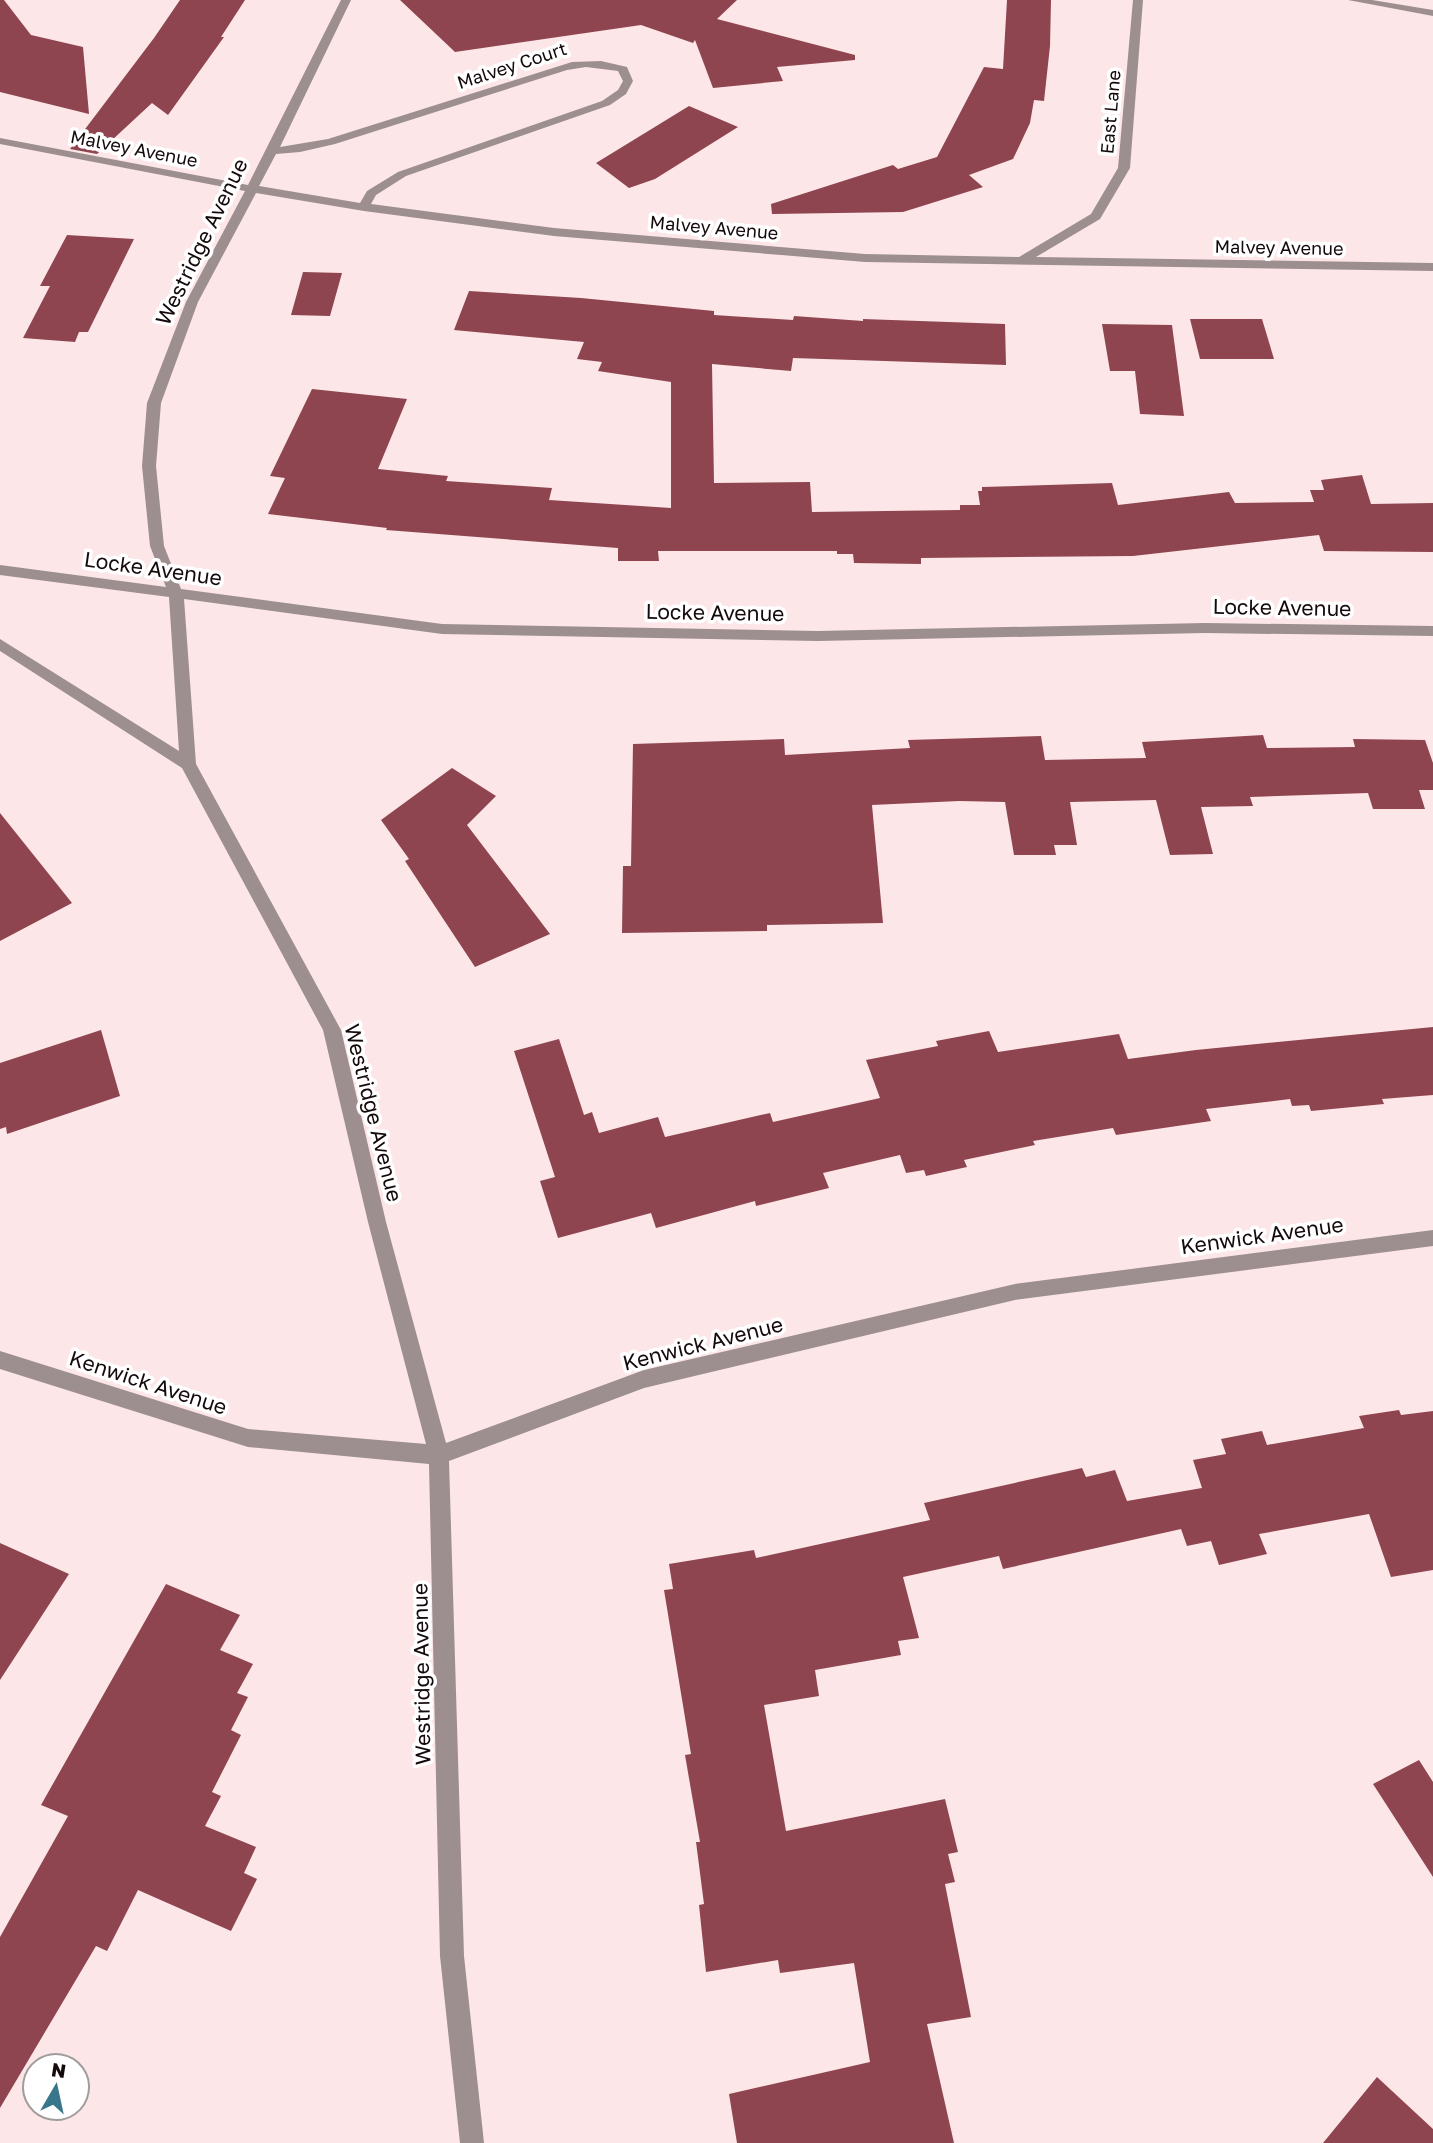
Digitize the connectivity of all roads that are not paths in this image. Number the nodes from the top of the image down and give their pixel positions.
1 (346, 0) edge
2 (1138, 0) edge
3 (1353, 0) edge
4 (1433, 13) edge
5 (0, 141) edge
6 (272, 151) junction
7 (252, 189) junction
8 (364, 207) junction
9 (1021, 261) junction
10 (1433, 267) edge
11 (0, 570) edge
12 (176, 594) junction
13 (1433, 631) edge
14 (0, 644) edge
15 (188, 764) junction
16 (1433, 1238) edge
17 (0, 1360) edge
18 (439, 1455) junction
19 (472, 2143) edge

1 - 6 street, Westridge Avenue
2 - 9 street, East Lane
3 - 4 street
5 - 7 street, Malvey Avenue
6 - 7 street, Westridge Avenue
6 - 8 street, Malvey Court
7 - 8 street, Malvey Avenue
7 - 12 street, Westridge Avenue
8 - 9 street, Malvey Avenue
9 - 10 street, Malvey Avenue
11 - 12 street, Locke Avenue
12 - 13 street, Locke Avenue
12 - 15 street, Westridge Avenue
14 - 15 street
15 - 18 street, Westridge Avenue
16 - 18 street, Kenwick Avenue
17 - 18 street, Kenwick Avenue
18 - 19 street, Westridge Avenue

